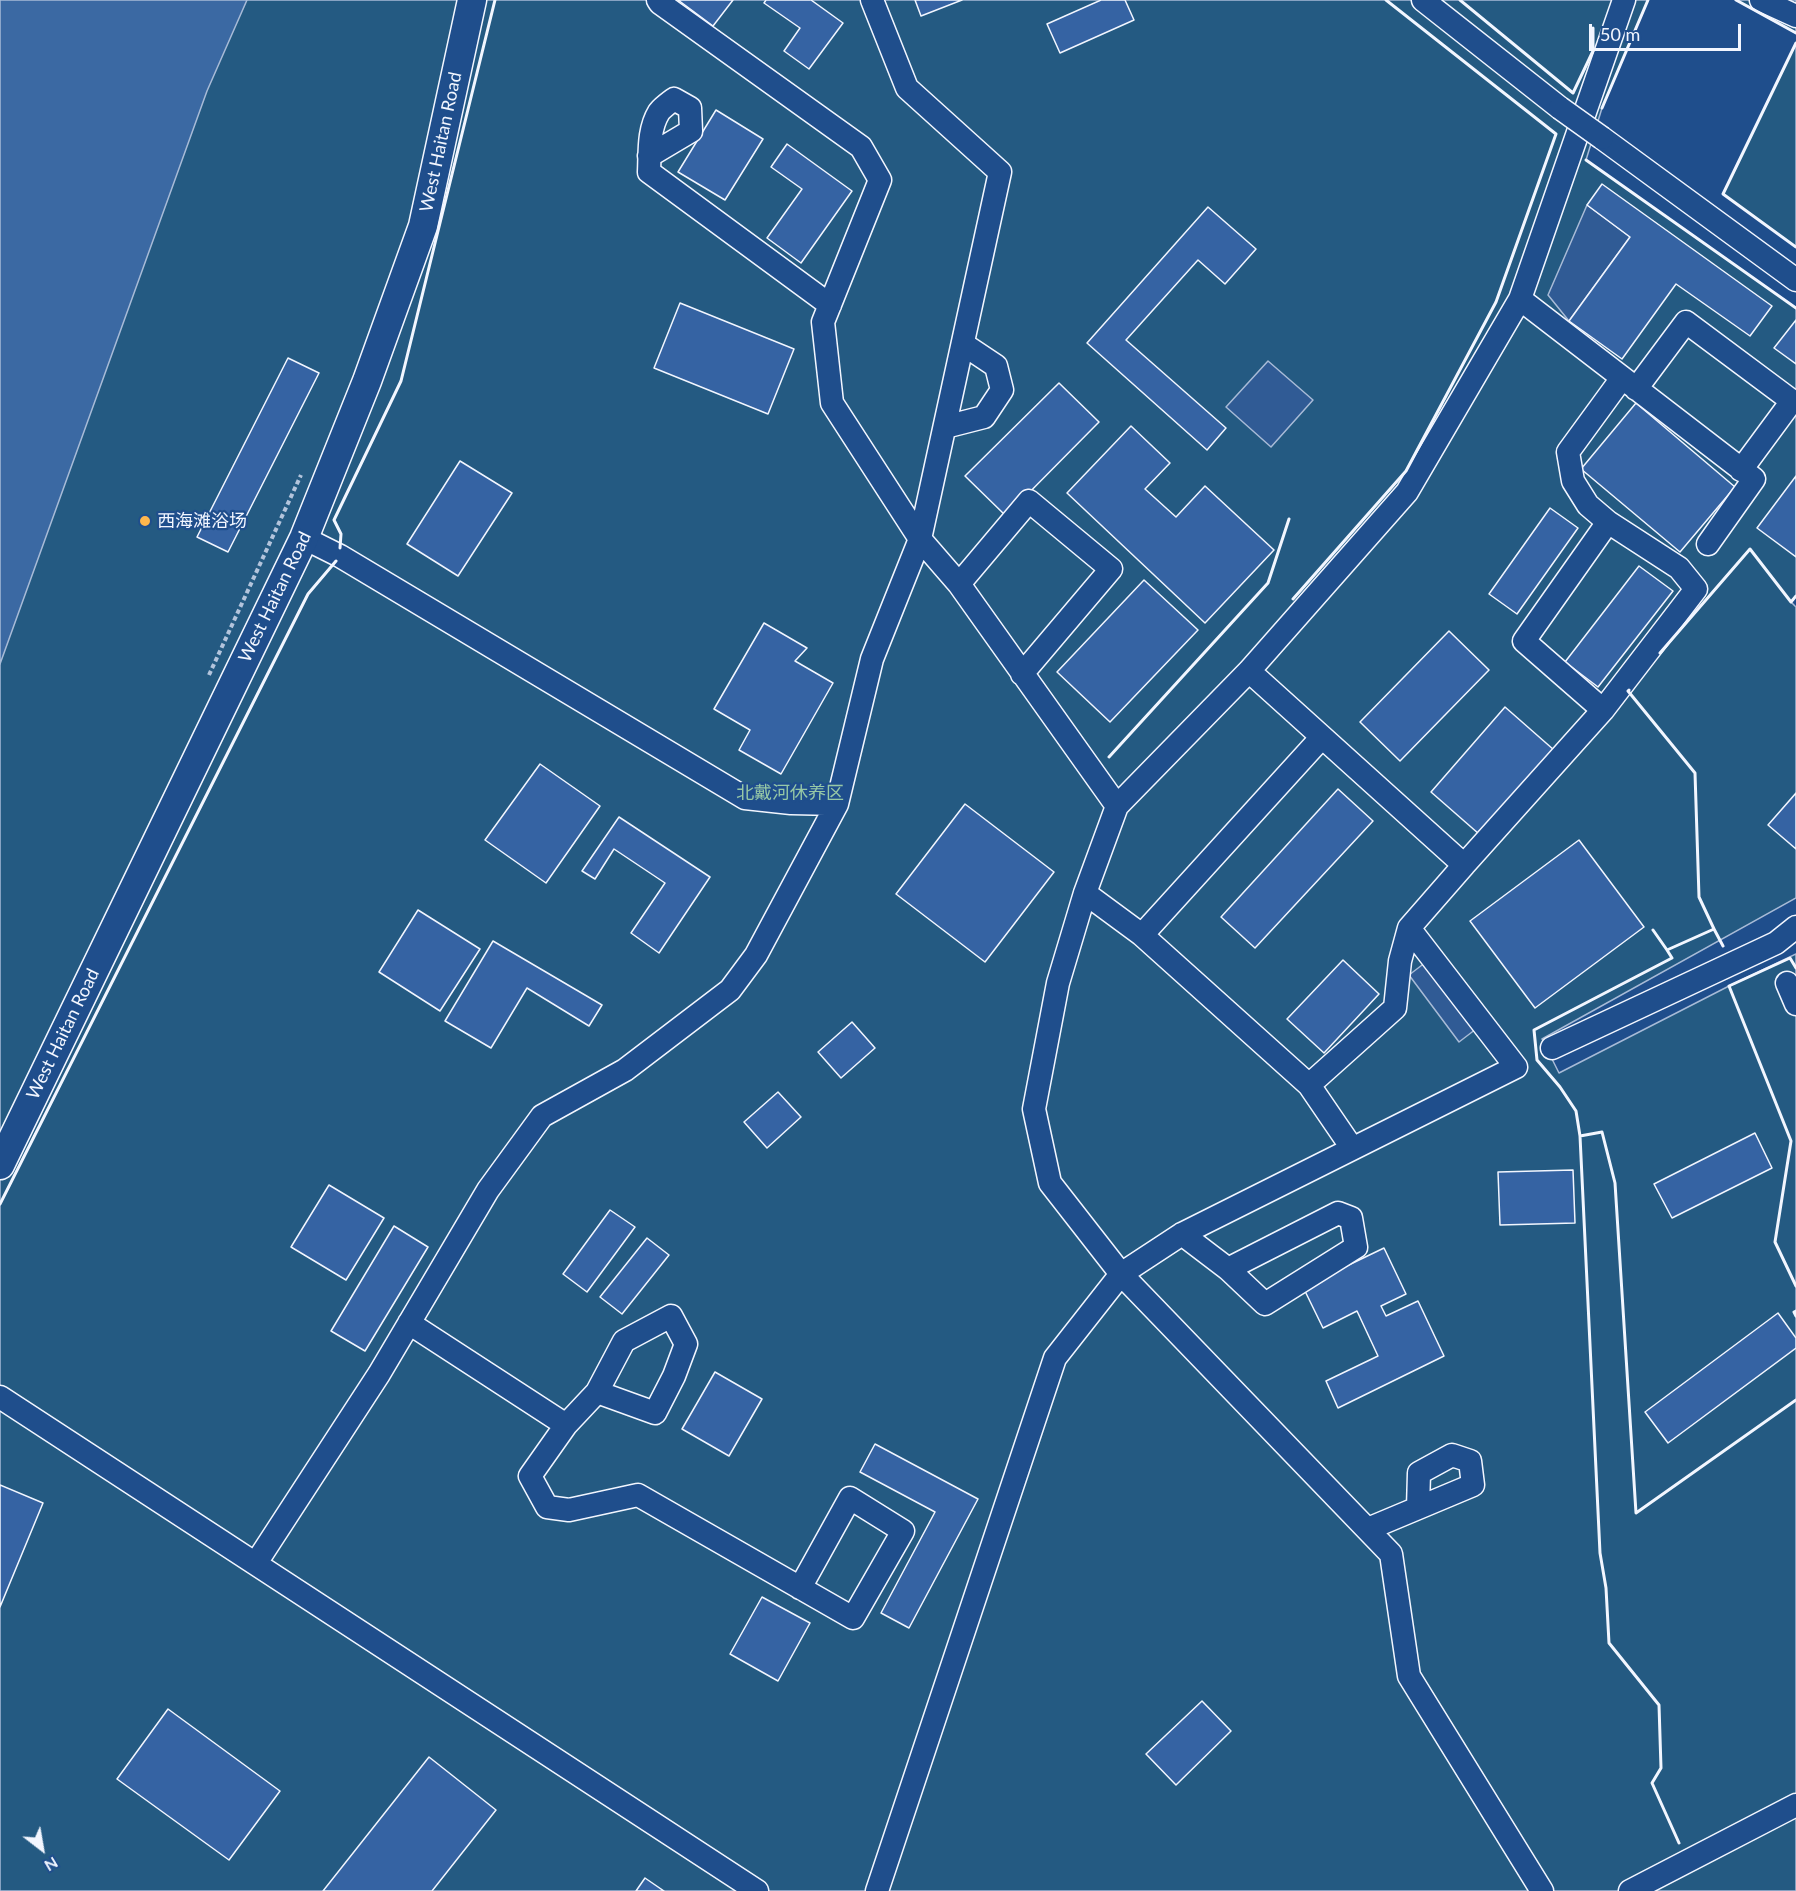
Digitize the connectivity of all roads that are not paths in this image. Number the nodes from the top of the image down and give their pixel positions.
1 (472, 0) edge
2 (658, 0) edge
3 (872, 0) edge
4 (1423, 0) edge
5 (1624, 0) edge
6 (1761, 0) edge
7 (1796, 16) edge
8 (649, 156) dead end
9 (1796, 280) edge
10 (1520, 299) junction
11 (830, 306) junction
12 (963, 344) junction
13 (1629, 384) junction
14 (945, 427) junction
15 (1741, 470) junction
16 (1608, 522) junction
17 (304, 538) junction
18 (920, 539) junction
19 (1708, 544) dead end
20 (959, 584) junction
21 (1249, 671) junction
22 (1022, 674) junction
23 (1603, 710) junction
24 (1322, 737) junction
25 (837, 804) junction
26 (1117, 806) junction
27 (1464, 866) junction
28 (1084, 894) junction
29 (1796, 927) edge
30 (1410, 928) junction
31 (1142, 935) junction
32 (1787, 983) dead end
33 (1796, 1004) edge
34 (1552, 1048) dead end
35 (1309, 1085) junction
36 (1352, 1148) junction
37 (0, 1165) edge
38 (1182, 1234) junction
39 (1228, 1269) junction
40 (1121, 1274) junction
41 (409, 1323) junction
42 (597, 1392) dead end
43 (0, 1397) edge
44 (566, 1425) junction
45 (1418, 1508) dead end
46 (1368, 1529) junction
47 (256, 1563) junction
48 (800, 1587) junction
49 (1796, 1805) edge
50 (757, 1891) edge
51 (877, 1891) edge
52 (1542, 1891) edge
53 (1630, 1891) edge

1 - 17 main road, West Haitan Road
2 - 11 street
3 - 12 street
4 - 9 street, bridge
5 - 10 street
6 - 7 street
8 - 11 street
10 - 13 street
10 - 21 street
11 - 18 street
12 - 14 street
12 - 14 street
13 - 15 street
13 - 15 street
13 - 16 street
14 - 18 street
15 - 19 street
16 - 23 street
16 - 23 street
17 - 25 street
17 - 37 main road, West Haitan Road
18 - 20 street
18 - 25 street
20 - 22 street
20 - 22 street
21 - 24 street
21 - 26 street
22 - 26 street
23 - 27 street
24 - 27 street
24 - 31 street
25 - 41 street
26 - 28 street
27 - 30 street
28 - 31 street
28 - 40 street
29 - 34 street
30 - 35 street
30 - 36 street
31 - 35 street
32 - 33 street
35 - 36 street
36 - 38 street
38 - 39 street
38 - 40 street
39 - 39 street
40 - 46 street
40 - 51 street
41 - 44 street
41 - 47 street
42 - 44 street
43 - 47 street
44 - 48 street
45 - 46 street
46 - 52 street
47 - 50 street
48 - 48 street
49 - 53 street

